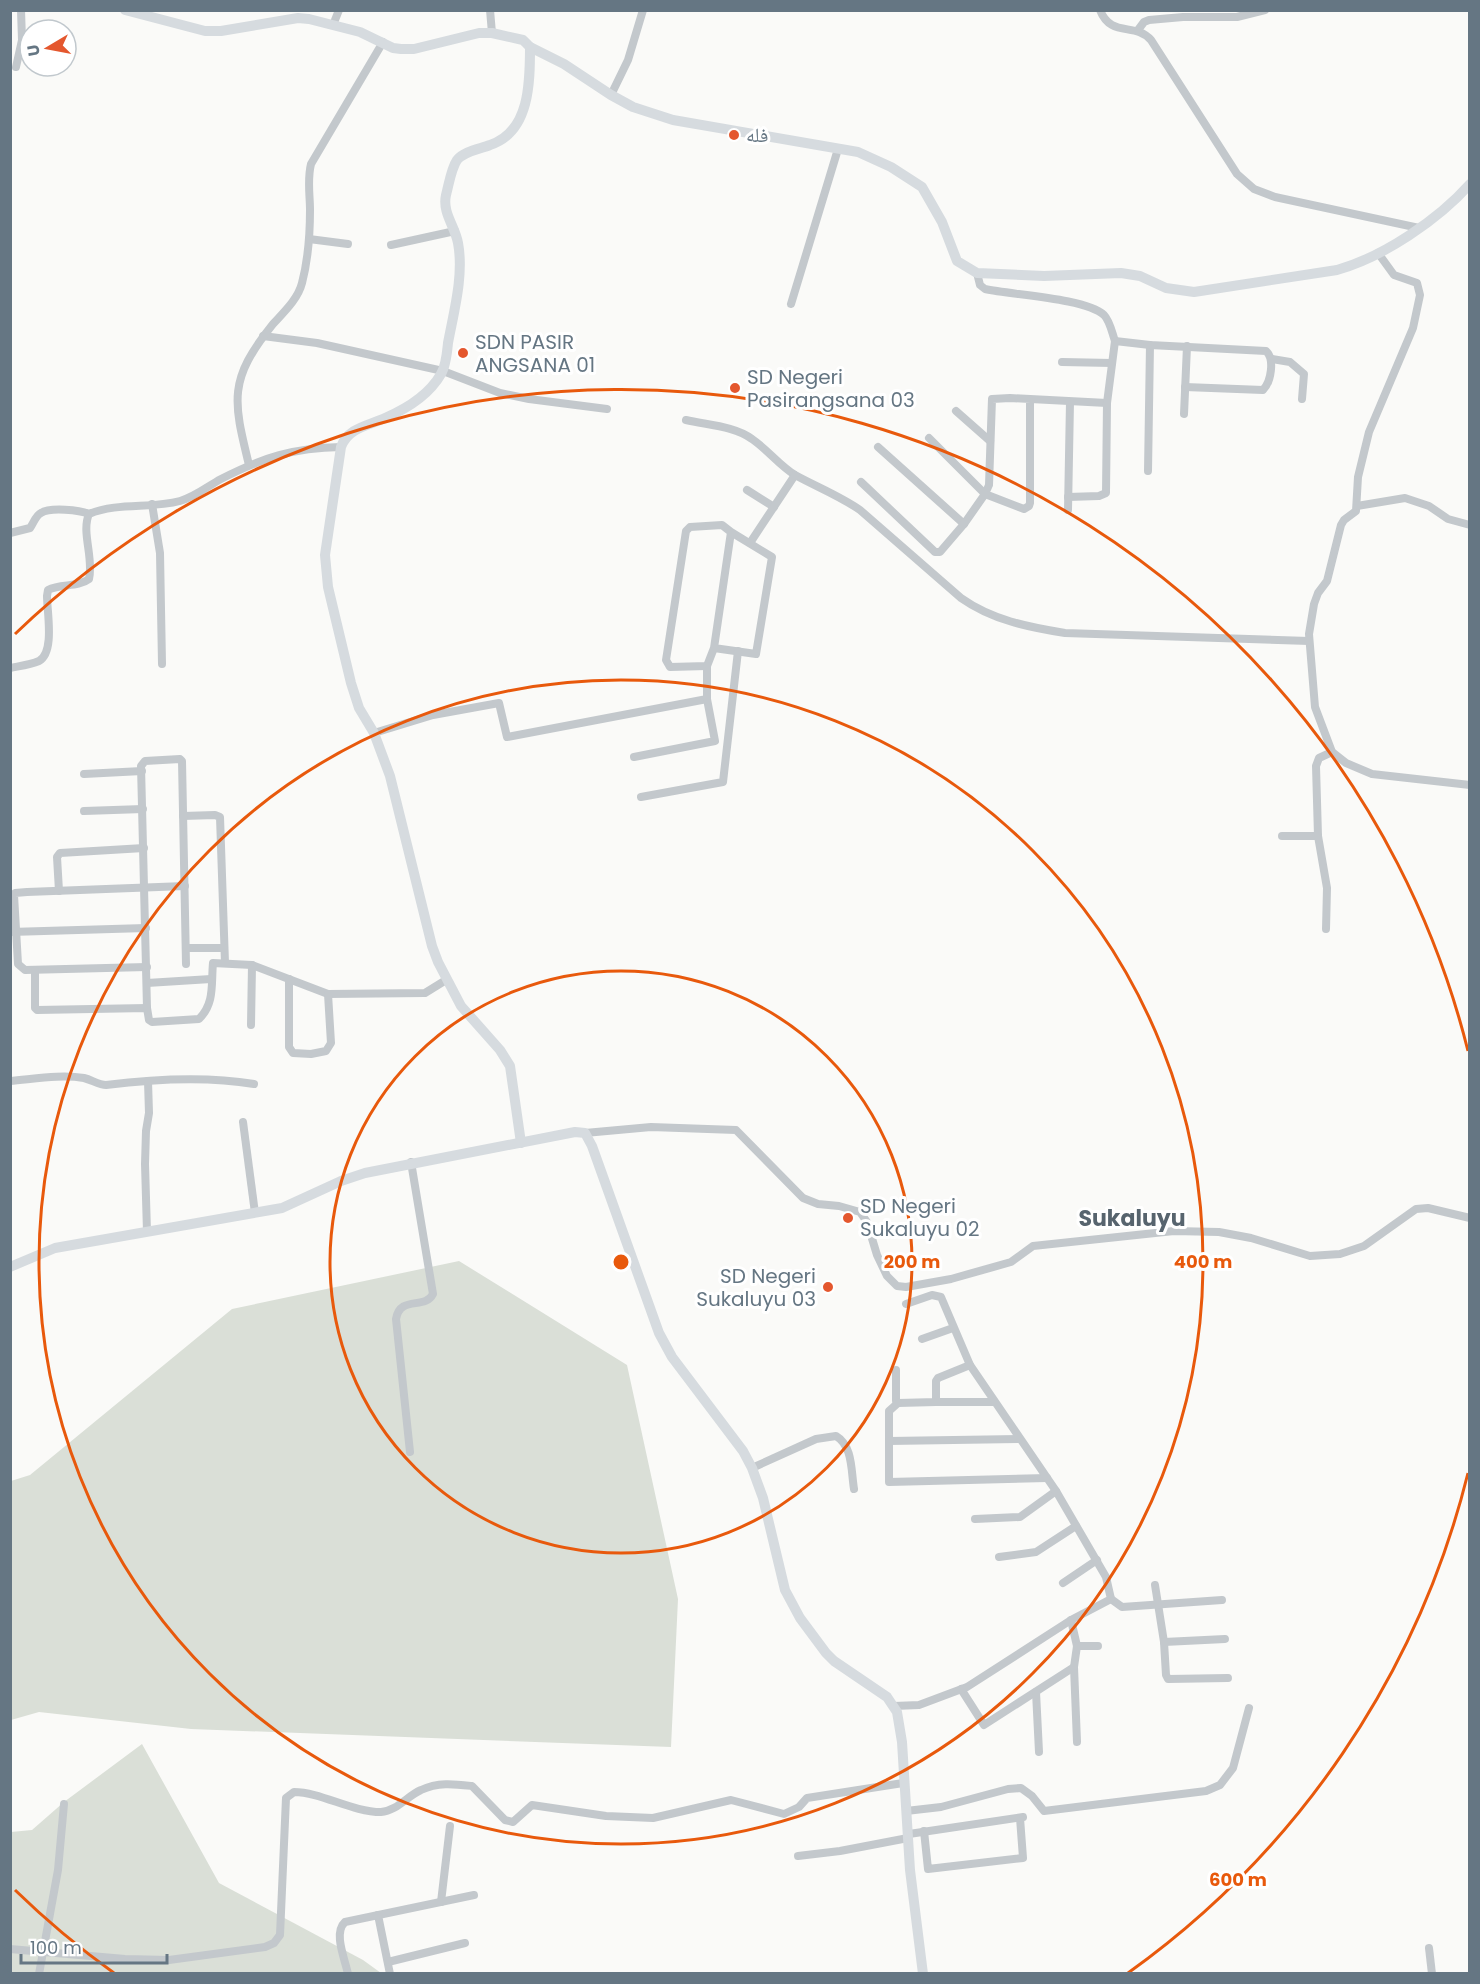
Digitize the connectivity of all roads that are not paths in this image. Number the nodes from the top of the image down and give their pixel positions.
1 (125, 10) edge
2 (339, 10) edge
3 (490, 10) edge
4 (643, 10) edge
5 (1100, 10) edge
6 (1265, 10) edge
7 (333, 25) junction
8 (1138, 30) junction
9 (492, 33) junction
10 (382, 42) junction
11 (530, 47) junction
12 (18, 62) edge
13 (16, 66) dead end
14 (612, 95) junction
15 (838, 149) junction
16 (1470, 184) edge
17 (1419, 228) junction
18 (455, 231) junction
19 (309, 238) junction
20 (348, 244) dead end
21 (391, 245) dead end
22 (1378, 253) junction
23 (977, 273) junction
24 (791, 304) dead end
25 (263, 336) junction
26 (1114, 341) junction
27 (1150, 345) junction
28 (1187, 346) junction
29 (1272, 359) junction
30 (1062, 362) dead end
31 (1112, 363) junction
32 (443, 371) junction
33 (1185, 387) junction
34 (1030, 399) junction
35 (1302, 399) dead end
36 (1070, 402) junction
37 (1107, 403) junction
38 (607, 409) dead end
39 (956, 411) dead end
40 (1184, 414) dead end
41 (686, 420) dead end
42 (929, 438) dead end
43 (990, 441) junction
44 (341, 447) junction
45 (879, 447) dead end
46 (249, 465) junction
47 (1148, 471) dead end
48 (795, 475) junction
49 (861, 482) dead end
50 (747, 490) dead end
51 (986, 494) junction
52 (1068, 497) junction
53 (152, 504) junction
54 (1358, 506) junction
55 (774, 507) junction
56 (1068, 510) dead end
57 (89, 514) junction
58 (964, 524) junction
59 (1470, 525) edge
60 (730, 532) junction
61 (10, 533) edge
62 (750, 543) junction
63 (1309, 641) junction
64 (714, 648) junction
65 (738, 651) junction
66 (162, 664) dead end
67 (707, 666) junction
68 (10, 668) edge
69 (707, 699) junction
70 (374, 733) junction
71 (715, 741) junction
72 (1332, 752) junction
73 (726, 756) junction
74 (634, 757) dead end
75 (142, 771) junction
76 (84, 774) dead end
77 (1470, 785) edge
78 (641, 797) dead end
79 (143, 809) junction
80 (84, 811) dead end
81 (183, 816) junction
82 (1282, 836) dead end
83 (1318, 836) junction
84 (144, 848) junction
85 (185, 886) junction
86 (145, 887) junction
87 (58, 891) junction
88 (146, 928) junction
89 (1326, 929) dead end
90 (13, 932) edge
91 (186, 948) junction
92 (224, 948) junction
93 (225, 963) junction
94 (186, 964) dead end
95 (252, 965) junction
96 (147, 967) junction
97 (35, 971) junction
98 (212, 979) junction
99 (289, 979) junction
100 (446, 981) junction
101 (147, 983) junction
102 (328, 994) junction
103 (147, 1008) junction
104 (251, 1025) dead end
105 (10, 1081) edge
106 (148, 1081) junction
107 (254, 1084) dead end
108 (243, 1122) dead end
109 (585, 1133) junction
110 (521, 1143) junction
111 (411, 1162) junction
112 (255, 1213) junction
113 (1470, 1218) edge
114 (147, 1232) junction
115 (10, 1267) edge
116 (906, 1304) dead end
117 (953, 1328) junction
118 (922, 1339) dead end
119 (970, 1365) junction
120 (896, 1370) dead end
121 (936, 1402) junction
122 (994, 1402) junction
123 (898, 1403) junction
124 (1019, 1439) junction
125 (888, 1441) junction
126 (410, 1452) dead end
127 (752, 1468) junction
128 (1047, 1478) junction
129 (854, 1489) dead end
130 (1056, 1491) junction
131 (975, 1519) dead end
132 (1076, 1526) junction
133 (999, 1557) dead end
134 (1097, 1560) junction
135 (1063, 1583) dead end
136 (1155, 1585) dead end
137 (1111, 1599) junction
138 (1222, 1600) dead end
139 (1159, 1604) junction
140 (1071, 1620) junction
141 (1225, 1639) dead end
142 (1164, 1642) junction
143 (1077, 1646) junction
144 (1098, 1646) dead end
145 (1074, 1667) junction
146 (1228, 1678) dead end
147 (961, 1689) junction
148 (1036, 1692) junction
149 (894, 1706) junction
150 (1249, 1708) dead end
151 (1077, 1742) dead end
152 (1039, 1752) dead end
153 (903, 1783) junction
154 (64, 1804) dead end
155 (906, 1810) junction
156 (450, 1826) dead end
157 (924, 1831) junction
158 (908, 1836) junction
159 (798, 1856) dead end
160 (474, 1895) dead end
161 (441, 1902) junction
162 (378, 1915) junction
163 (465, 1943) dead end
164 (1429, 1948) dead end
165 (10, 1949) edge
166 (43, 1953) junction
167 (388, 1962) junction
168 (39, 1974) edge
169 (348, 1974) edge
170 (390, 1974) edge
171 (923, 1974) edge
172 (1432, 1974) edge

1 - 7 street
2 - 7 street
3 - 9 street
4 - 14 street
5 - 8 street
6 - 8 street
7 - 10 street
8 - 17 street
9 - 10 street
9 - 11 street
10 - 19 street
11 - 14 street
11 - 18 street
12 - 13 street
14 - 15 street
15 - 23 street
15 - 24 street
16 - 17 street
17 - 22 street
18 - 21 street
18 - 32 street
19 - 20 street
19 - 25 street
22 - 23 street
22 - 54 street
23 - 26 street
25 - 32 street
25 - 46 street
26 - 27 street
26 - 31 street
27 - 28 street
27 - 47 street
28 - 29 street
28 - 33 street
29 - 33 street
29 - 35 street
30 - 31 street
31 - 37 street
32 - 38 street
32 - 44 street
33 - 40 street
34 - 36 street
34 - 43 street
34 - 51 street
36 - 37 street
36 - 52 street
37 - 52 street
39 - 43 street
41 - 48 street
42 - 51 street
43 - 51 street
44 - 46 street
44 - 70 street
45 - 58 street
46 - 53 street
48 - 55 street
48 - 63 street
49 - 58 street
50 - 55 street
51 - 58 street
52 - 56 street
53 - 57 street
53 - 66 street
54 - 59 street
54 - 63 street
55 - 62 street
57 - 61 street
57 - 68 street
60 - 62 street
60 - 64 street
60 - 67 street
62 - 65 street
63 - 72 street
64 - 65 street
64 - 67 street
65 - 73 street
67 - 69 street
69 - 70 street
69 - 71 street
70 - 100 street
71 - 73 street
71 - 74 street
72 - 77 street
72 - 83 street
73 - 78 street
75 - 76 street
75 - 79 street
75 - 81 street
79 - 80 street
79 - 84 street
81 - 85 street
81 - 92 street
82 - 83 street
83 - 89 street
84 - 86 street
84 - 87 street
85 - 86 street
85 - 91 street
86 - 87 street
86 - 88 street
87 - 90 street
88 - 90 street
88 - 96 street
90 - 97 street
91 - 92 street
91 - 94 street
92 - 93 street
93 - 95 street
93 - 98 street
95 - 99 street
95 - 104 street
96 - 97 street
96 - 101 street
97 - 103 street
98 - 101 street
98 - 103 street
99 - 102 street
99 - 102 street
100 - 102 street
100 - 110 street
101 - 103 street
105 - 106 street
106 - 107 street
106 - 114 street
108 - 112 street
109 - 110 street
109 - 113 street
109 - 127 street
110 - 111 street
111 - 112 street
111 - 126 street
112 - 114 street
114 - 115 street
116 - 117 street
117 - 118 street
117 - 119 street
119 - 121 street
119 - 122 street
120 - 123 street
121 - 122 street
121 - 123 street
122 - 124 street
123 - 125 street
124 - 125 street
124 - 128 street
125 - 128 street
127 - 129 street
127 - 149 street
128 - 130 street
130 - 131 street
130 - 132 street
132 - 133 street
132 - 134 street
134 - 135 street
134 - 137 street
136 - 139 street
137 - 139 street
137 - 140 street
138 - 139 street
139 - 142 street
140 - 143 street
140 - 147 street
141 - 142 street
142 - 146 street
143 - 144 street
143 - 145 street
145 - 148 street
145 - 151 street
147 - 148 street
147 - 149 street
148 - 152 street
149 - 153 street
150 - 155 street
153 - 155 street
153 - 166 street
154 - 166 street
155 - 158 street
156 - 161 street
157 - 157 street
157 - 158 street
158 - 159 street
158 - 171 street
160 - 161 street
161 - 162 street
162 - 167 street
162 - 169 street
163 - 167 street
164 - 172 street
165 - 166 street
166 - 168 street
167 - 170 street

